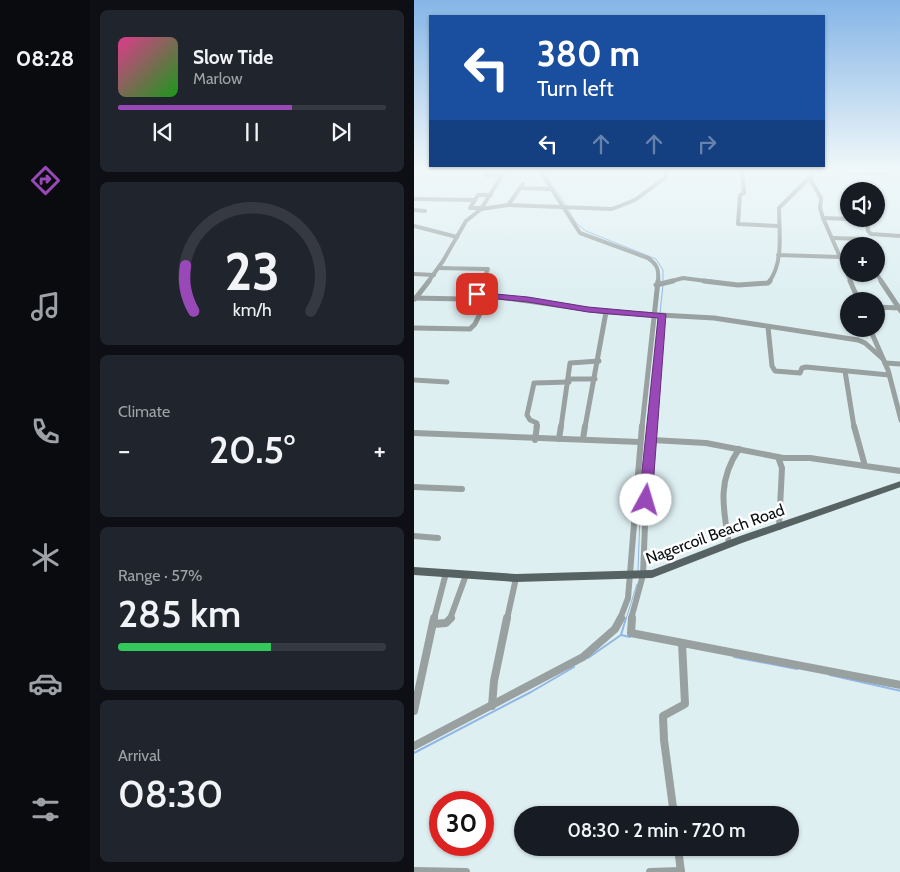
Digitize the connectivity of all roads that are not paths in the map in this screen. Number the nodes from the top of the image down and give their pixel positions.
1 (478, 212) edge
2 (568, 212) edge
3 (739, 212) edge
4 (779, 212) edge
5 (821, 212) edge
6 (823, 218) junction
7 (840, 219) edge
8 (414, 226) edge
9 (779, 226) junction
10 (868, 227) edge
11 (900, 236) edge
12 (457, 237) junction
13 (832, 238) junction
14 (840, 238) edge
15 (778, 255) junction
16 (840, 257) joint
17 (439, 268) junction
18 (414, 274) edge
19 (434, 275) junction
20 (882, 282) edge
21 (660, 285) junction
22 (477, 294) junction
23 (489, 295) junction
24 (415, 299) edge
25 (885, 308) edge
26 (900, 309) edge
27 (606, 312) junction
28 (658, 316) junction
29 (768, 326) junction
30 (414, 328) edge
31 (874, 337) edge
32 (599, 361) junction
33 (884, 361) junction
34 (900, 364) edge
35 (845, 371) junction
36 (889, 375) junction
37 (595, 379) junction
38 (414, 380) edge
39 (569, 380) junction
40 (447, 382) dead end
41 (900, 420) edge
42 (414, 433) edge
43 (560, 439) junction
44 (583, 439) junction
45 (534, 440) junction
46 (652, 440) junction
47 (640, 442) junction
48 (740, 449) junction
49 (778, 457) junction
50 (865, 466) junction
51 (900, 471) edge
52 (900, 484) edge
53 (414, 487) edge
54 (462, 489) dead end
55 (778, 527) junction
56 (414, 536) edge
57 (438, 538) dead end
58 (729, 544) junction
59 (414, 572) edge
60 (446, 574) junction
61 (466, 575) junction
62 (643, 575) junction
63 (630, 576) junction
64 (516, 578) junction
65 (434, 624) junction
66 (683, 646) junction
67 (900, 685) edge
68 (492, 706) junction
69 (414, 711) edge
70 (414, 746) edge
71 (673, 806) edge
72 (679, 856) edge
73 (414, 871) edge
74 (466, 872) edge
75 (650, 872) edge
76 (681, 872) edge

1 - 12 street
2 - 21 street
3 - 9 street
4 - 9 street
5 - 6 street
6 - 7 street
6 - 13 street
8 - 12 street
9 - 15 street
10 - 11 street
12 - 17 street
13 - 14 street
13 - 16 street
15 - 16 street
15 - 21 street
17 - 19 street
17 - 22 street
18 - 19 street
19 - 24 street
20 - 26 street
21 - 28 street
22 - 23 street
22 - 24 street
23 - 27 street
23 - 30 street
25 - 26 street
27 - 28 street
27 - 32 street
28 - 29 street
28 - 46 street
28 - 47 street
29 - 33 street
29 - 35 street
31 - 33 street
32 - 37 street
32 - 39 street
33 - 34 street
33 - 36 street
35 - 36 street
35 - 50 street
36 - 41 street
37 - 39 street
37 - 44 street
38 - 40 street
39 - 43 street
39 - 45 street
42 - 45 street
43 - 44 street
43 - 45 street
44 - 47 street
46 - 48 street
46 - 62 street
47 - 63 street
48 - 49 street
48 - 58 street
49 - 50 street
49 - 55 street
50 - 51 street
52 - 55 main road, Nagercoil Beach Road
53 - 54 street
55 - 58 main road, Nagercoil Beach Road
56 - 57 street
58 - 62 main road, Nagercoil Beach Road
59 - 60 main road, Nagercoil Beach Road
60 - 61 main road, Nagercoil Beach Road
60 - 65 street
61 - 64 main road, Nagercoil Beach Road
61 - 65 street
62 - 63 main road, Nagercoil Beach Road
62 - 66 street
63 - 64 main road, Nagercoil Beach Road
63 - 68 street
64 - 68 street
65 - 69 street
66 - 67 street
66 - 71 street
68 - 70 street
72 - 76 street
73 - 74 street
75 - 76 street

